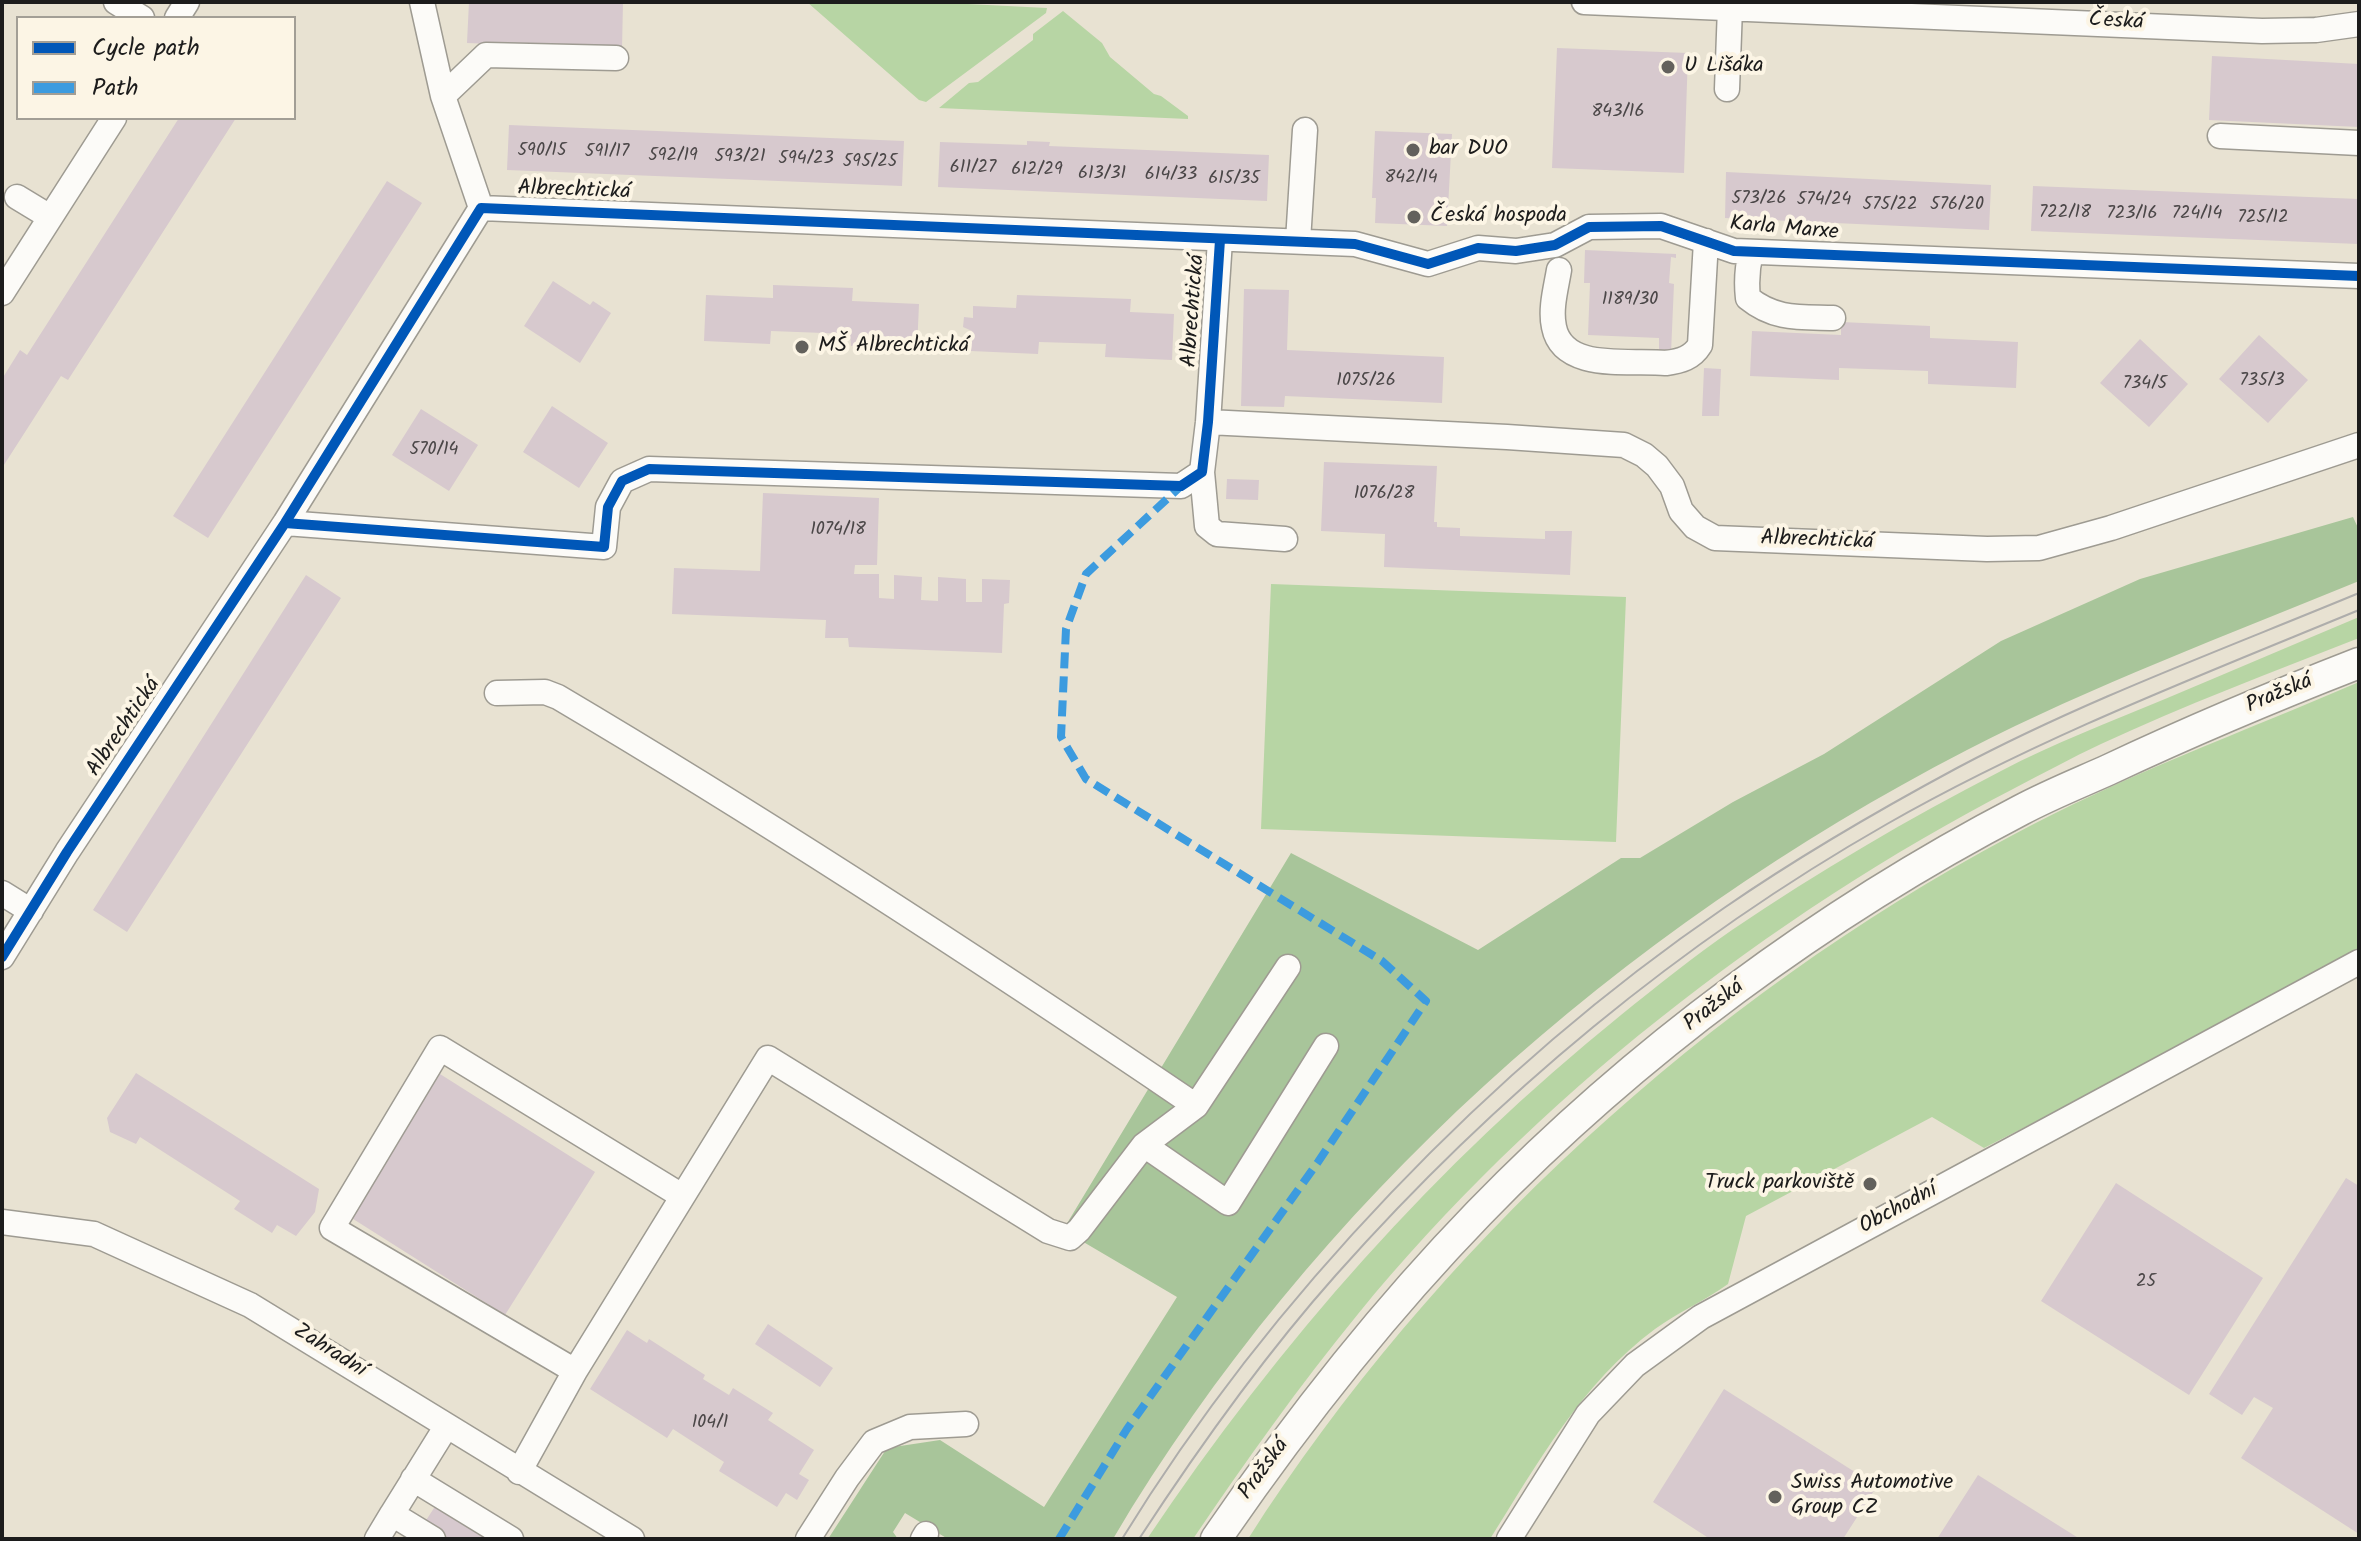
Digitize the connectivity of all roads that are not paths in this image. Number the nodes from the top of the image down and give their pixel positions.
1 (116, 2) edge
2 (422, 2) edge
3 (1584, 2) edge
4 (1730, 7) junction
5 (139, 16) edge
6 (2359, 24) edge
7 (616, 58) dead end
8 (1727, 89) dead end
9 (443, 96) junction
10 (113, 120) edge
11 (1305, 130) dead end
12 (2220, 136) dead end
13 (2359, 143) edge
14 (17, 197) dead end
15 (481, 208) junction
16 (50, 217) junction
17 (1220, 240) junction
18 (1298, 241) junction
19 (1706, 241) junction
20 (1751, 252) junction
21 (1559, 270) dead end
22 (2359, 276) edge
23 (2, 293) edge
24 (1833, 318) dead end
25 (1208, 422) junction
26 (2359, 445) edge
27 (1202, 472) junction
28 (285, 523) junction
29 (1285, 539) dead end
30 (2359, 663) edge
31 (497, 693) dead end
32 (2, 893) edge
33 (31, 911) junction
34 (2, 957) edge
35 (2359, 962) edge
36 (1288, 967) dead end
37 (1326, 1046) dead end
38 (1196, 1106) junction
39 (1144, 1145) junction
40 (682, 1196) junction
41 (2, 1222) edge
42 (575, 1371) junction
43 (966, 1424) dead end
44 (446, 1427) junction
45 (519, 1472) junction
46 (413, 1479) junction
47 (392, 1514) junction
48 (377, 1539) edge
49 (433, 1539) edge
50 (511, 1539) edge
51 (632, 1539) edge
52 (808, 1539) edge
53 (1216, 1539) edge
54 (1509, 1539) edge

1 - 5 street
2 - 9 street
3 - 4 street, Česká
4 - 6 street, Česká
4 - 8 street
7 - 9 street
9 - 15 street
10 - 16 street
11 - 18 street
12 - 13 street
14 - 16 street
15 - 17 street, Albrechtická
15 - 28 street, Albrechtická
16 - 23 street
17 - 18 street, Karla Marxe
17 - 25 street, Albrechtická
18 - 19 street, Karla Marxe
19 - 20 street, Karla Marxe
19 - 21 street
20 - 22 street, Karla Marxe
20 - 24 street
25 - 26 street, Albrechtická
25 - 27 street, Albrechtická
27 - 28 street
27 - 29 street, Albrechtická
28 - 33 street, Albrechtická
30 - 53 main road, Pražská
31 - 38 street
32 - 33 street
33 - 34 street, Albrechtická
35 - 54 street, Obchodní
36 - 38 street
37 - 39 street
38 - 39 street
39 - 40 street
40 - 42 street
40 - 42 street
41 - 44 street, Zahradní
42 - 45 street
43 - 52 street
44 - 45 street, Zahradní
44 - 46 street
45 - 51 street, Zahradní
46 - 47 street
46 - 50 street
47 - 48 street
47 - 49 street

